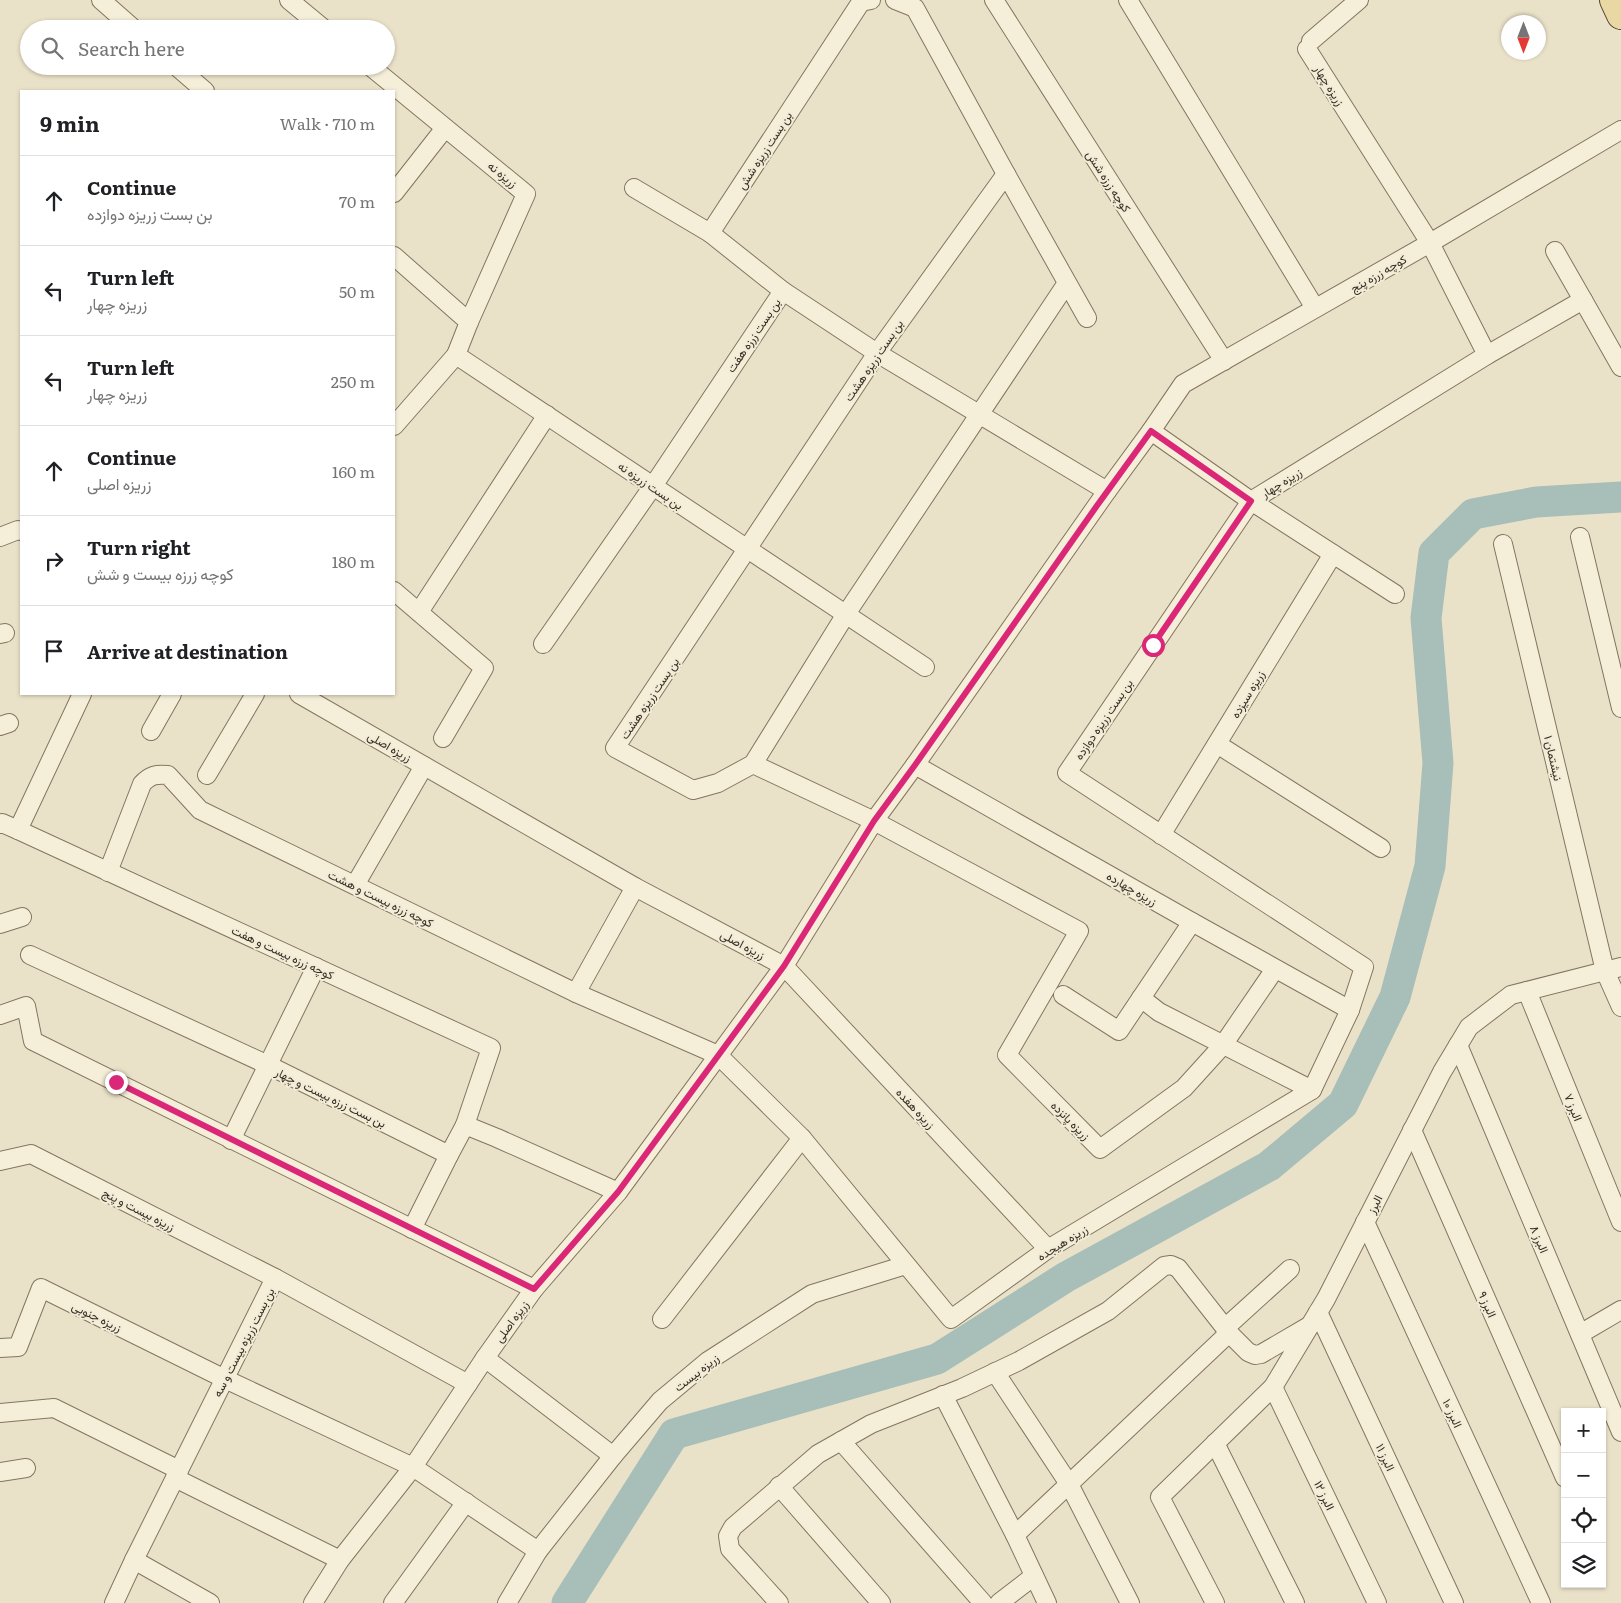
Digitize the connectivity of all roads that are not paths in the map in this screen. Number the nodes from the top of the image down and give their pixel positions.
1 (101, 0) edge
2 (289, 0) edge
3 (871, 0) edge
4 (896, 0) edge
5 (994, 0) edge
6 (1128, 0) edge
7 (1359, 0) edge
8 (1614, 0) edge
9 (1621, 15) edge
10 (124, 20) edge
11 (313, 20) edge
12 (186, 75) edge
13 (381, 75) edge
14 (204, 90) edge
15 (445, 128) junction
16 (1621, 130) edge
17 (1006, 174) junction
18 (634, 188) dead end
19 (395, 193) edge
20 (710, 233) junction
21 (1430, 243) junction
22 (1555, 251) dead end
23 (395, 257) edge
24 (1067, 283) junction
25 (783, 291) junction
26 (1583, 300) junction
27 (1315, 308) junction
28 (1087, 318) dead end
29 (469, 322) junction
30 (877, 353) junction
31 (456, 355) junction
32 (1488, 355) junction
33 (1224, 361) junction
34 (1621, 367) edge
35 (547, 415) junction
36 (978, 415) junction
37 (395, 425) edge
38 (1151, 431) junction
39 (653, 486) junction
40 (1107, 491) junction
41 (1251, 501) junction
42 (20, 531) edge
43 (0, 537) edge
44 (1580, 537) dead end
45 (1503, 544) dead end
46 (748, 549) junction
47 (1333, 554) junction
48 (395, 592) edge
49 (1395, 594) dead end
50 (419, 612) junction
51 (846, 614) junction
52 (543, 644) dead end
53 (926, 667) dead end
54 (82, 695) edge
55 (171, 695) edge
56 (254, 695) edge
57 (301, 695) edge
58 (1621, 708) edge
59 (151, 731) dead end
60 (443, 738) dead end
61 (1217, 744) junction
62 (753, 764) junction
63 (915, 765) junction
64 (424, 766) junction
65 (207, 775) dead end
66 (874, 821) junction
67 (0, 824) edge
68 (18, 830) junction
69 (1161, 835) junction
70 (1381, 848) dead end
71 (108, 872) junction
72 (355, 885) junction
73 (635, 887) junction
74 (22, 917) dead end
75 (1192, 922) junction
76 (0, 924) edge
77 (30, 955) dead end
78 (784, 966) junction
79 (316, 967) junction
80 (1275, 969) junction
81 (1613, 969) edge
82 (1527, 992) junction
83 (576, 993) junction
84 (1063, 995) dead end
85 (1141, 998) junction
86 (1621, 1007) edge
87 (1350, 1010) junction
88 (0, 1015) edge
89 (1223, 1045) junction
90 (1458, 1045) junction
91 (718, 1055) junction
92 (268, 1066) junction
93 (1312, 1090) junction
94 (465, 1126) junction
95 (1412, 1130) junction
96 (802, 1138) junction
97 (231, 1140) junction
98 (449, 1156) junction
99 (0, 1161) edge
100 (618, 1192) junction
101 (1365, 1222) junction
102 (1621, 1222) edge
103 (412, 1229) junction
104 (1048, 1249) junction
105 (906, 1265) junction
106 (1290, 1269) dead end
107 (275, 1278) junction
108 (534, 1289) junction
109 (1621, 1310) edge
110 (662, 1319) dead end
111 (1314, 1319) junction
112 (1227, 1330) junction
113 (1580, 1334) junction
114 (0, 1348) edge
115 (485, 1358) junction
116 (995, 1372) junction
117 (225, 1379) junction
118 (468, 1384) junction
119 (1273, 1387) junction
120 (943, 1395) junction
121 (0, 1413) edge
122 (1621, 1432) edge
123 (841, 1441) junction
124 (1216, 1443) junction
125 (612, 1456) junction
126 (413, 1467) junction
127 (26, 1468) dead end
128 (1561, 1469) edge
129 (0, 1472) edge
130 (177, 1474) junction
131 (1069, 1484) junction
132 (779, 1486) junction
133 (466, 1502) junction
134 (1015, 1535) junction
135 (538, 1551) junction
136 (134, 1560) junction
137 (340, 1560) junction
138 (1034, 1576) junction
139 (114, 1603) edge
140 (210, 1603) edge
141 (313, 1603) edge
142 (393, 1603) edge
143 (506, 1603) edge
144 (779, 1603) edge
145 (881, 1603) edge
146 (983, 1603) edge
147 (999, 1603) edge
148 (1047, 1603) edge
149 (1130, 1603) edge
150 (1215, 1603) edge
151 (1295, 1603) edge
152 (1377, 1603) edge
153 (1454, 1603) edge
154 (1541, 1603) edge

1 - 10 street
2 - 11 street
3 - 20 street, بن بست زریزه شش
4 - 17 street
5 - 33 street, کوچه زرزه شش
6 - 27 street
7 - 21 street, زریزه چهار
8 - 9 main road
12 - 14 street
13 - 15 street, زریزه نه
15 - 19 street
15 - 29 street, زریزه نه
16 - 21 street, کوچه زرزه پنج
17 - 24 street
17 - 30 street, بن بست زریزه هشت
18 - 20 street
20 - 25 street
21 - 27 street, کوچه زرزه پنج
21 - 32 street, زریزه چهار
22 - 26 street
23 - 29 street
24 - 28 street
24 - 36 street, بن بست زریزه هشت
25 - 30 street, بن بست زرزه هفت
25 - 39 street, بن بست زرزه هفت
26 - 32 street
26 - 34 street
27 - 33 street, کوچه زرزه پنج
29 - 31 street
30 - 36 street, بن بست زرزه هفت
30 - 46 street, بن بست زریزه هشت
31 - 35 street, بن بست زریزه نه
31 - 37 street
32 - 41 street, زریزه چهار
33 - 38 street, کوچه زرزه پنج
35 - 39 street, بن بست زریزه نه
35 - 50 street
36 - 40 street, بن بست زرزه هفت
36 - 51 street, بن بست زریزه هشت
38 - 40 street
38 - 41 street, زریزه چهار
39 - 46 street, بن بست زریزه نه
39 - 52 street, بن بست زرزه هفت
40 - 63 street
41 - 47 street
41 - 69 street, بن بست زریزه دوازده
42 - 43 street
44 - 58 street
45 - 81 street, نيشتمان ۱
46 - 51 street, بن بست زریزه نه
46 - 62 street, بن بست زریزه هشت
47 - 49 street
47 - 61 street, زریزه سیزده
48 - 50 street
50 - 60 street
51 - 53 street, بن بست زریزه نه
51 - 62 street, بن بست زریزه هشت
54 - 68 street
55 - 59 street
56 - 65 street
57 - 64 street, زریزه اصلی
61 - 69 street, زریزه سیزده
61 - 70 street
62 - 66 street
63 - 66 street
63 - 75 street, زریزه چهارده
64 - 72 street
64 - 73 street, زریزه اصلی
66 - 78 street
66 - 89 street, زریزه پانزده
67 - 68 street, کوچه زرزه بیست و هفت
68 - 71 street, کوچه زرزه بیست و هفت
69 - 87 street, بن بست زریزه دوازده
71 - 72 street, کوچه زرزه بیست و هشت
71 - 79 street, کوچه زرزه بیست و هفت
72 - 83 street, کوچه زرزه بیست و هشت
73 - 78 street, زریزه اصلی
73 - 83 street
74 - 76 street
75 - 80 street, زریزه چهارده
75 - 85 street
77 - 92 street, بن بست زرزه بیست و چهار
78 - 91 street, زریزه اصلی
78 - 104 street, زریزه هفده
79 - 92 street
79 - 94 street, کوچه زرزه بیست و هفت
80 - 87 street, زریزه چهارده
80 - 89 street, زریزه پانزده
81 - 82 street, البرز
81 - 86 street, نيشتمان ۱
82 - 90 street, البرز
82 - 102 street, البرز ۷
83 - 91 street, کوچه زرزه بیست و هشت
84 - 85 street
85 - 89 street
87 - 93 street, بن بست زریزه دوازده
88 - 97 street
89 - 93 street
90 - 95 street, البرز
90 - 113 street, البرز ۸
91 - 96 street, زریزه هیجده
91 - 100 street, زریزه اصلی
92 - 97 street
92 - 98 street, بن بست زرزه بیست و چهار
93 - 104 street, زریزه هیجده
94 - 98 street
94 - 100 street
95 - 101 street, البرز
95 - 128 street, البرز ۹
96 - 105 street, زریزه هیجده
96 - 110 street
97 - 103 street
98 - 103 street
99 - 107 street, زریزه بیست و پنج
100 - 108 street, زریزه اصلی
101 - 111 street, البرز
101 - 154 street, البرز ۱۰
103 - 108 street
104 - 105 street, زریزه هیجده
105 - 125 street, زریزه بیست
106 - 112 street
107 - 117 street, بن بست زریزه بیست و سه
107 - 118 street, بن بست زریزه بیست و سه
108 - 115 street, زریزه اصلی
109 - 113 street
111 - 112 street
111 - 119 street, البرز
111 - 153 street, البرز ۱۱
112 - 116 street
112 - 131 street
113 - 122 street, البرز ۸
114 - 117 street, زریزه جنوبی
115 - 118 street, زریزه اصلی
115 - 125 street
116 - 120 street
116 - 131 street
117 - 126 street
117 - 130 street, بن بست زریزه بیست و سه
118 - 126 street, زریزه اصلی
119 - 124 street, البرز
119 - 152 street, البرز ۱۲
120 - 123 street
120 - 134 street
121 - 130 street
123 - 132 street
123 - 146 street
124 - 150 street, البرز
124 - 151 street
125 - 135 street, زریزه بیست
126 - 133 street
126 - 137 street, زریزه اصلی
127 - 129 street
130 - 136 street, بن بست زریزه بیست و سه
130 - 137 street
131 - 134 street
131 - 149 street
132 - 144 street
132 - 145 street
133 - 135 street
133 - 142 street
134 - 138 street
135 - 143 street, زریزه بیست
136 - 139 street, بن بست زریزه بیست و سه
136 - 140 street
137 - 141 street, زریزه اصلی
138 - 147 street
138 - 148 street

